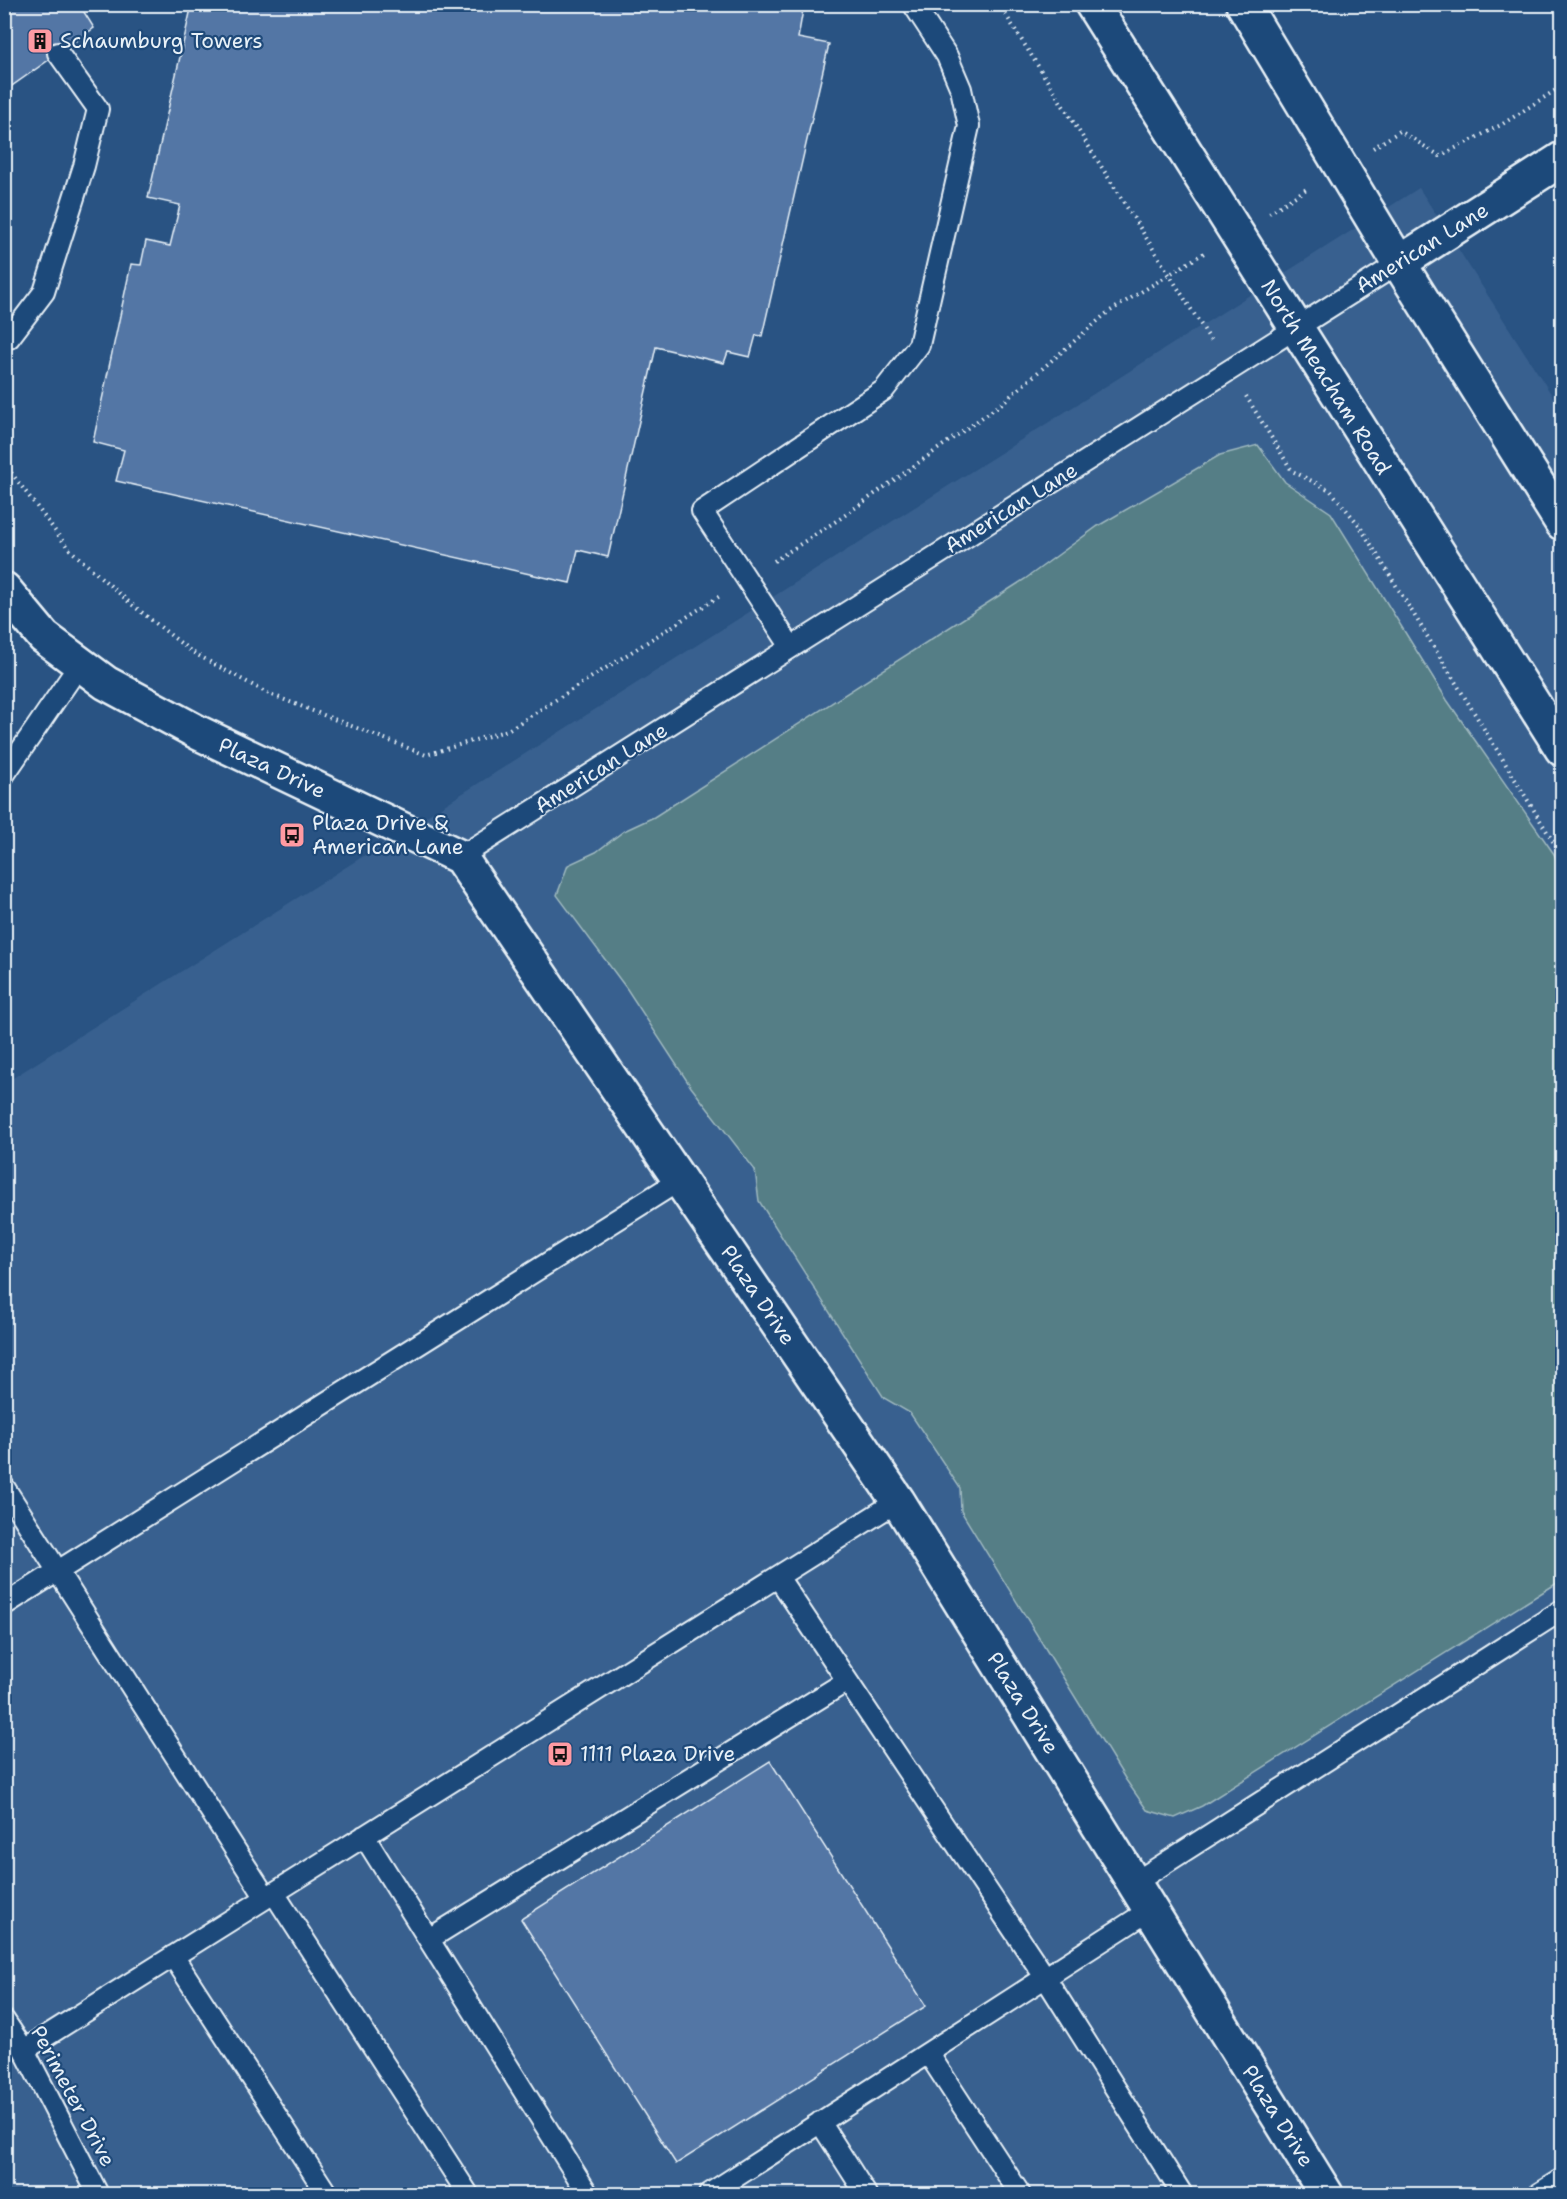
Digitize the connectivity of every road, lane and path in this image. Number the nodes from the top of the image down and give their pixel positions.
1 (913, 4) edge
2 (999, 4) edge
3 (1092, 4) edge
4 (1243, 4) edge
5 (58, 53) dead end
6 (1563, 86) edge
7 (1400, 131) dead end
8 (1563, 159) edge
9 (1316, 183) dead end
10 (1280, 206) dead end
11 (1399, 263) junction
12 (1295, 328) junction
13 (6, 337) edge
14 (4, 464) edge
15 (1292, 471) dead end
16 (1563, 523) edge
17 (745, 579) junction
18 (4, 589) edge
19 (791, 647) junction
20 (80, 664) junction
21 (1563, 749) edge
22 (4, 775) edge
23 (1563, 856) edge
24 (460, 857) junction
25 (680, 1179) junction
26 (4, 1487) edge
27 (898, 1501) junction
28 (58, 1571) junction
29 (778, 1577) junction
30 (4, 1605) edge
31 (1563, 1610) edge
32 (847, 1681) junction
33 (364, 1836) junction
34 (270, 1895) junction
35 (1142, 1896) junction
36 (429, 1939) junction
37 (173, 1956) junction
38 (1045, 1977) junction
39 (4, 2020) edge
40 (24, 2050) junction
41 (928, 2053) junction
42 (820, 2122) junction
43 (1563, 2179) edge
44 (733, 2188) edge
45 (98, 2194) edge
46 (327, 2194) edge
47 (468, 2194) edge
48 (588, 2194) edge
49 (709, 2194) edge
50 (866, 2194) edge
51 (1020, 2194) edge
52 (1182, 2194) edge
53 (1326, 2194) edge
54 (1538, 2194) edge

1 - 17 lane
2 - 17 path
3 - 12 street, North Meacham Road
4 - 11 street
5 - 13 lane
6 - 7 path
8 - 11 street, American Lane
9 - 10 path
11 - 12 lane, American Lane
11 - 16 street
12 - 19 lane, American Lane
12 - 21 street, North Meacham Road
14 - 17 path
15 - 23 path
17 - 19 lane
18 - 20 street, Plaza Drive
19 - 24 lane, American Lane
20 - 22 lane
20 - 24 street, Plaza Drive
24 - 25 street, Plaza Drive
25 - 27 street, Plaza Drive
25 - 28 lane
26 - 28 lane
27 - 29 lane
27 - 35 street, Plaza Drive
28 - 30 lane
28 - 34 lane
29 - 32 lane
29 - 33 lane
31 - 35 lane
32 - 36 lane
32 - 38 lane
33 - 34 lane
33 - 36 lane
34 - 37 lane
34 - 47 lane
35 - 38 lane
35 - 53 street, Plaza Drive
36 - 48 lane
37 - 40 lane
37 - 46 lane
38 - 41 lane
38 - 52 lane
39 - 40 lane, Perimeter Drive
40 - 45 lane, Perimeter Drive
41 - 42 lane
41 - 51 lane
42 - 44 lane
42 - 50 lane
43 - 54 lane
44 - 49 lane

